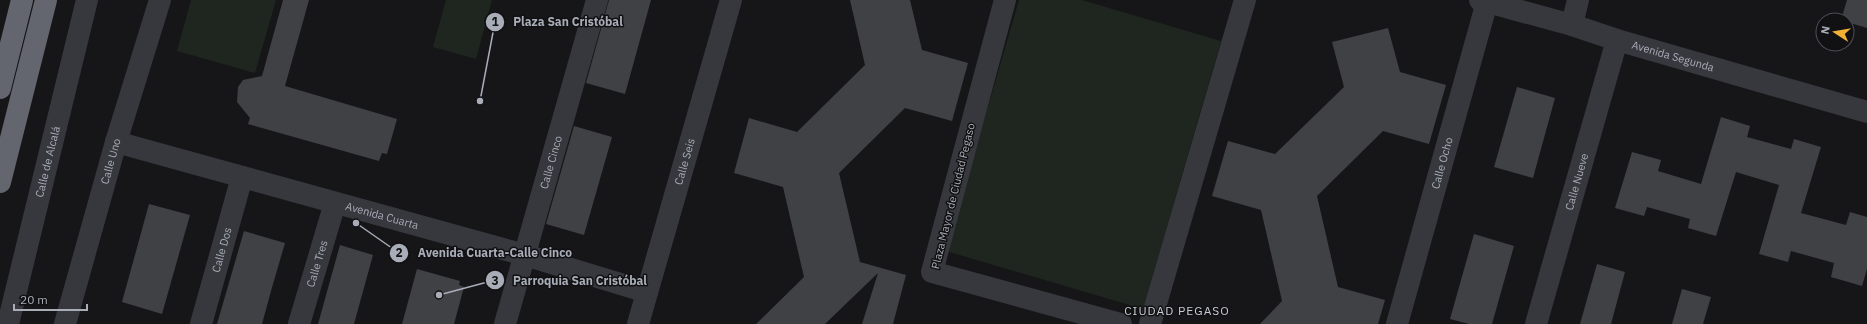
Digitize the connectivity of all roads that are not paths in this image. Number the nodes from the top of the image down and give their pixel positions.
1 (22, 0) edge
2 (46, 0) edge
3 (142, 0) edge
4 (160, 0) edge
5 (597, 0) edge
6 (731, 0) edge
7 (1005, 0) edge
8 (1245, 0) edge
9 (1578, 0) edge
10 (1483, 1) edge
11 (88, 3) edge
12 (1572, 25) junction
13 (153, 28) junction
14 (1617, 40) junction
15 (0, 88) edge
16 (1867, 112) edge
17 (116, 142) junction
18 (242, 177) junction
19 (0, 182) edge
20 (335, 203) junction
21 (525, 255) junction
22 (647, 292) junction
23 (8, 324) edge
24 (65, 324) edge
25 (201, 324) edge
26 (299, 324) edge
27 (505, 324) edge
28 (638, 324) edge
29 (1122, 324) edge
30 (1150, 324) edge
31 (1397, 324) edge
32 (1536, 324) edge

1 - 15 highway
2 - 19 highway
3 - 13 street
4 - 13 street, Calle Uno
5 - 21 street, Calle Cinco
6 - 22 street, Calle Seis
7 - 29 street, Plaza Mayor de Ciudad Pegaso
8 - 30 street
9 - 12 street
10 - 12 street, Avenida Segunda
10 - 31 street, Calle Ocho
11 - 23 street, Calle de Alcalá
12 - 14 street, Avenida Segunda
13 - 17 street, Calle Uno
14 - 16 street, Avenida Segunda
14 - 32 street, Calle Nueve
17 - 18 street, Avenida Cuarta
17 - 24 street, Calle Uno
18 - 20 street, Avenida Cuarta
18 - 25 street, Calle Dos
20 - 21 street, Avenida Cuarta
20 - 26 street, Calle Tres
21 - 22 street, Avenida Cuarta
21 - 27 street, Calle Cinco
22 - 28 street, Calle Seis

